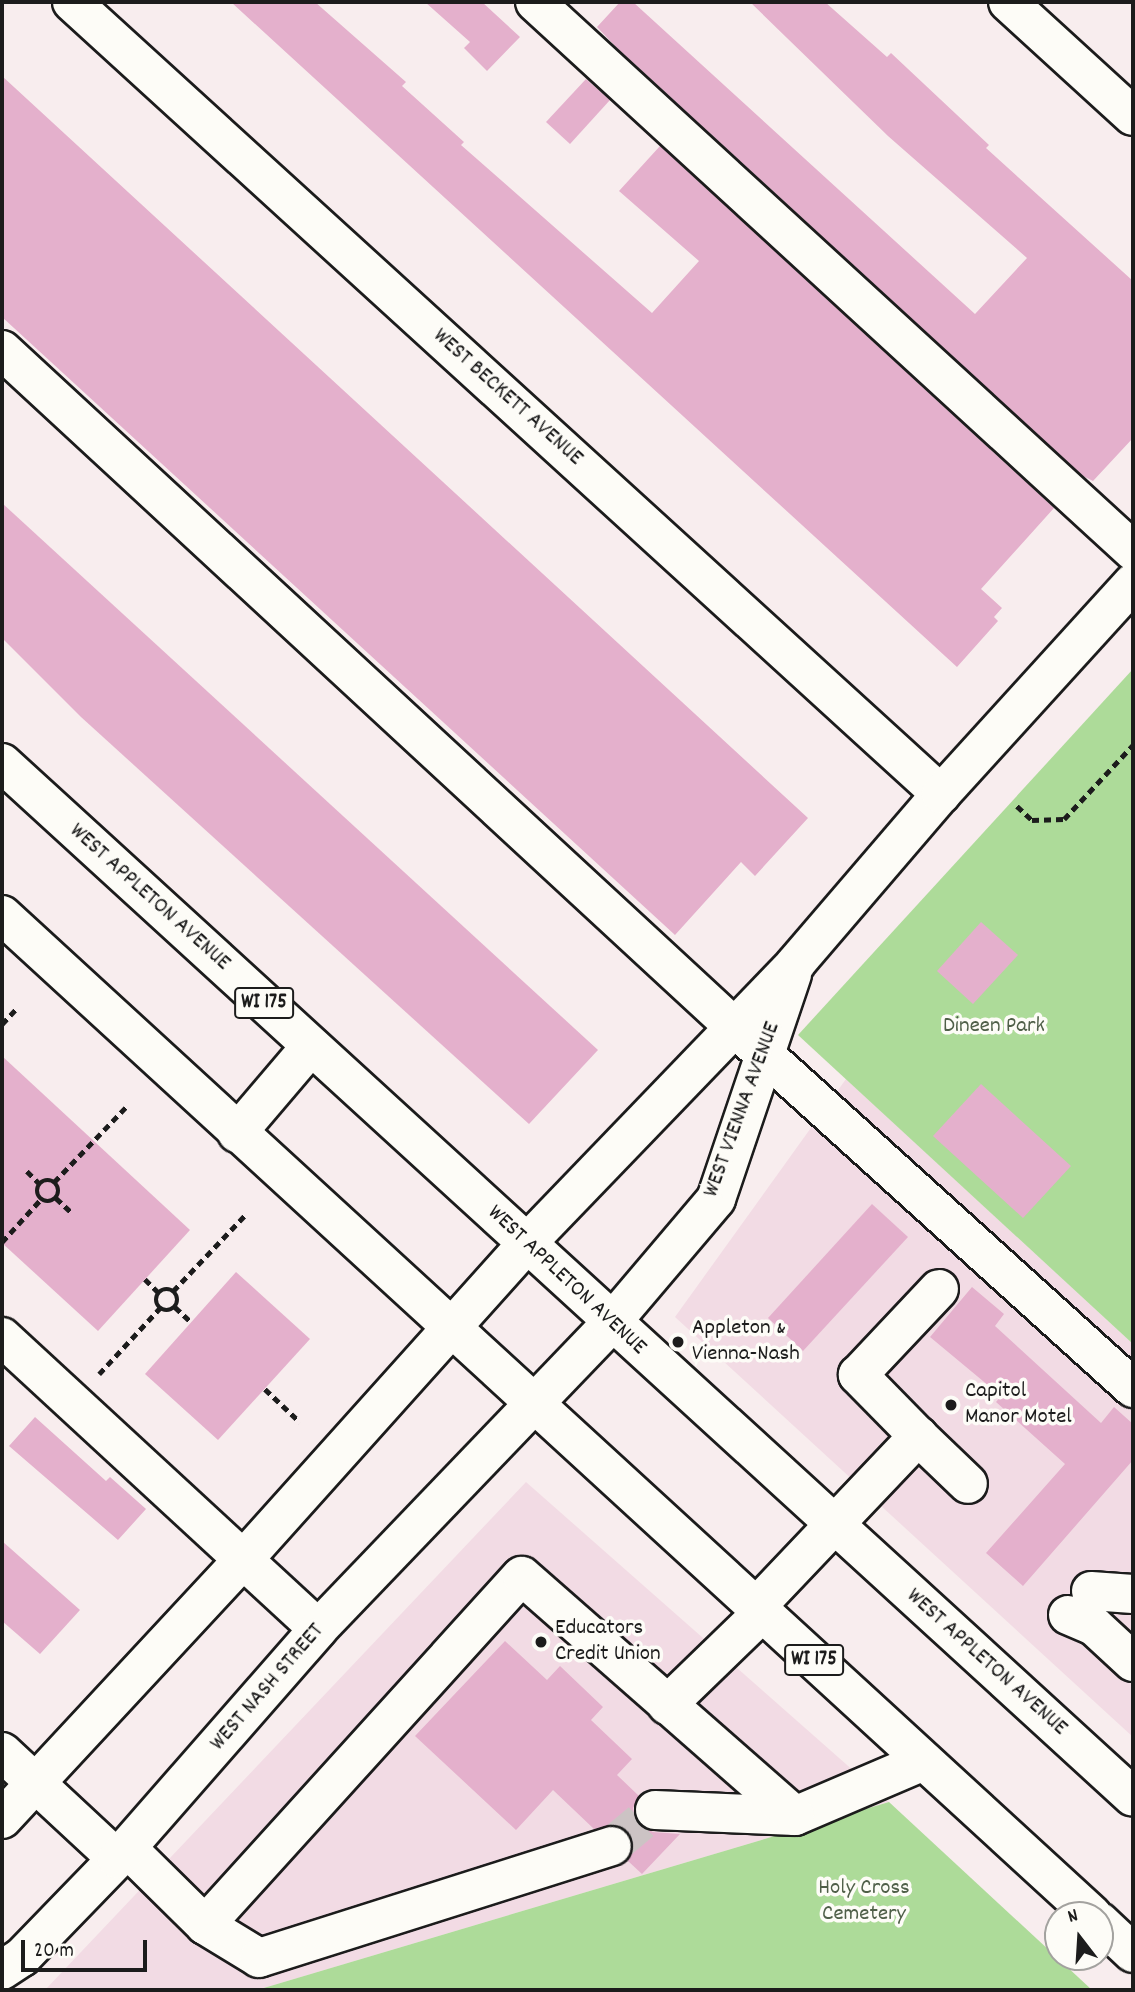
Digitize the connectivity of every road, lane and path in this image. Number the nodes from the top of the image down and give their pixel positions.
1 (72, 2) edge
2 (535, 2) edge
3 (1008, 2) edge
4 (1133, 116) edge
5 (2, 350) edge
6 (1133, 551) edge
7 (1133, 583) edge
8 (1133, 745) edge
9 (2, 763) edge
10 (941, 794) junction
11 (1017, 806) dead end
12 (2, 915) edge
13 (796, 963) junction
14 (18, 1006) dead end
15 (2, 1024) edge
16 (734, 1027) junction
17 (311, 1046) junction
18 (765, 1055) junction
19 (127, 1106) dead end
20 (237, 1133) junction
21 (27, 1171) dead end
22 (54, 1182) junction
23 (40, 1184) junction
24 (57, 1198) junction
25 (41, 1199) junction
26 (72, 1213) dead end
27 (246, 1215) dead end
28 (2, 1242) edge
29 (527, 1243) junction
30 (145, 1279) dead end
31 (939, 1289) dead end
32 (173, 1291) junction
33 (159, 1293) junction
34 (175, 1307) junction
35 (160, 1308) junction
36 (191, 1322) dead end
37 (611, 1323) junction
38 (449, 1329) junction
39 (2, 1338) edge
40 (1133, 1388) edge
41 (265, 1389) dead end
42 (72, 1403) junction
43 (535, 1405) junction
44 (300, 1422) dead end
45 (918, 1437) junction
46 (968, 1484) dead end
47 (832, 1524) junction
48 (243, 1560) junction
49 (1133, 1594) edge
50 (759, 1610) junction
51 (318, 1629) junction
52 (1133, 1662) edge
53 (667, 1705) junction
54 (2, 1752) edge
55 (924, 1761) junction
56 (36, 1784) junction
57 (1133, 1797) edge
58 (655, 1810) tunnel mouth
59 (795, 1816) junction
60 (2, 1819) edge
61 (612, 1846) tunnel mouth
62 (122, 1854) junction
63 (1077, 1901) edge
64 (205, 1925) junction
65 (1114, 1935) edge
66 (1133, 1952) edge
67 (2, 1970) edge

1 - 10 street, WEST BECKETT AVENUE
2 - 6 street
3 - 4 street
5 - 16 street
7 - 10 street, WEST VIENNA AVENUE
8 - 11 path
9 - 17 street, WEST APPLETON AVENUE / WI 175
10 - 13 street, WEST VIENNA AVENUE
12 - 20 street, WI 175
13 - 16 street, WEST VIENNA AVENUE
13 - 18 street, WEST VIENNA AVENUE
14 - 15 path
16 - 18 street
16 - 29 street, WEST VIENNA AVENUE
17 - 20 street
17 - 29 street, WEST APPLETON AVENUE / WI 175
18 - 37 street, WEST VIENNA AVENUE
18 - 40 street
19 - 22 path
20 - 38 street, WI 175
21 - 23 path
22 - 23 path
22 - 24 path
23 - 25 path
24 - 25 path
24 - 26 path
25 - 28 path
27 - 32 path
29 - 37 street, WEST APPLETON AVENUE / WI 175
29 - 38 street, WEST VIENNA AVENUE
30 - 33 path
31 - 45 street
32 - 33 path
32 - 34 path
33 - 35 path
34 - 35 path
34 - 36 path
35 - 42 path
37 - 43 street, WEST VIENNA AVENUE
37 - 47 street, WEST APPLETON AVENUE / WI 175
38 - 43 street, WI 175
38 - 48 street
39 - 42 street
41 - 44 path
42 - 48 street
43 - 50 street, WI 175
43 - 51 street, WEST NASH STREET
45 - 46 street
45 - 47 street
47 - 50 street
47 - 57 street, WEST APPLETON AVENUE / WI 175
48 - 51 street
48 - 56 street
49 - 52 street
50 - 53 street
50 - 55 street, WI 175
51 - 62 street, WEST NASH STREET
53 - 59 street
53 - 64 street
54 - 56 street
55 - 59 street
55 - 63 street, WI 175
56 - 60 street
56 - 62 street
58 - 59 street
61 - 64 street
62 - 64 street
62 - 67 street, WEST NASH STREET
65 - 66 street

